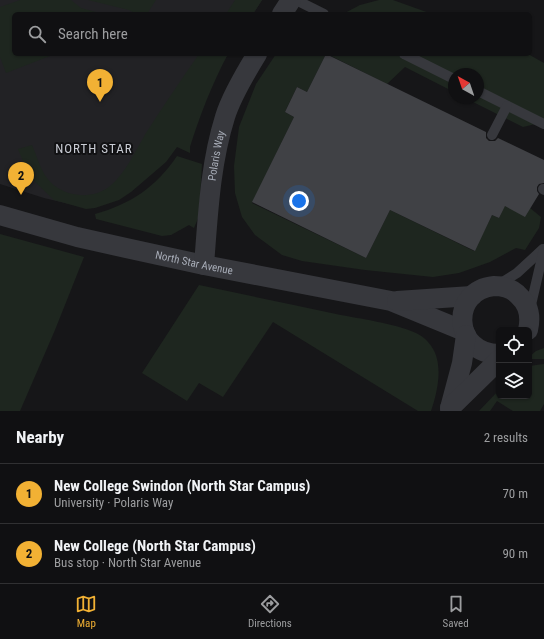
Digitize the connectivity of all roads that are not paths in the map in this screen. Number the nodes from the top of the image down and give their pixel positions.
1 (291, 0) edge
2 (296, 0) edge
3 (283, 12) edge
4 (320, 12) edge
5 (256, 56) edge
6 (408, 56) edge
7 (448, 76) edge
8 (484, 94) edge
9 (507, 106) junction
10 (544, 124) edge
11 (492, 135) dead end
12 (0, 215) edge
13 (544, 249) edge
14 (204, 265) junction
15 (496, 286) junction
16 (472, 296) junction
17 (391, 301) junction
18 (528, 321) edge
19 (465, 333) junction
20 (496, 354) edge
21 (496, 363) edge
22 (449, 410) edge

1 - 3 street
2 - 4 lane
5 - 14 street, Polaris Way
6 - 7 lane
8 - 9 lane
9 - 10 lane
9 - 11 lane
12 - 14 street, North Star Avenue
13 - 15 lane
13 - 18 lane
14 - 17 street, North Star Avenue
15 - 16 street, North Star Avenue
15 - 18 street
16 - 17 street, North Star Avenue
16 - 19 street
17 - 19 street, North Star Avenue
19 - 20 street, North Star Avenue
19 - 22 street
21 - 22 street

